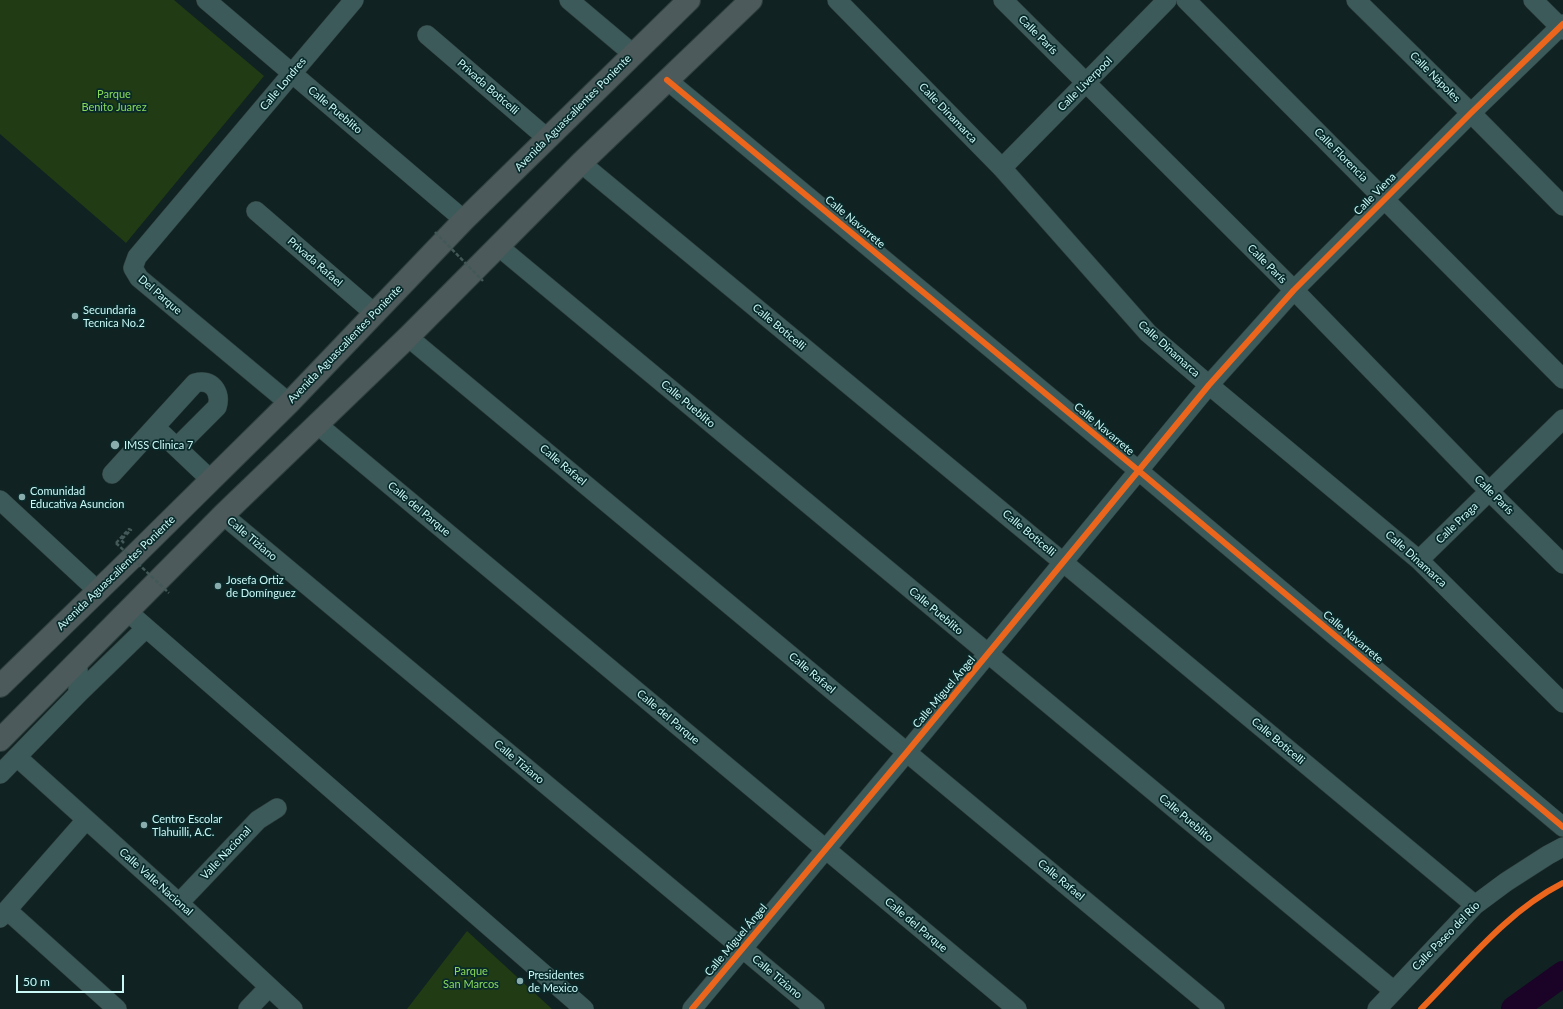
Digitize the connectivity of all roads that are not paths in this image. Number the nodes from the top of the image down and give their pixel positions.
1 (206, 0) edge
2 (354, 0) edge
3 (569, 0) edge
4 (689, 0) edge
5 (751, 0) edge
6 (837, 0) edge
7 (1003, 0) edge
8 (1167, 0) edge
9 (1186, 0) edge
10 (1356, 0) edge
11 (1533, 0) edge
12 (1562, 27) edge
13 (427, 35) dead end
14 (633, 54) junction
15 (293, 74) junction
16 (667, 80) junction
17 (1086, 83) junction
18 (1471, 113) junction
19 (548, 139) junction
20 (582, 164) junction
21 (212, 167) joint
22 (1002, 168) junction
23 (1384, 199) junction
24 (1563, 206) edge
25 (256, 211) dead end
26 (464, 220) junction
27 (498, 246) junction
28 (1294, 290) junction
29 (374, 313) junction
30 (408, 337) junction
31 (1563, 379) edge
32 (1209, 385) junction
33 (288, 403) junction
34 (1563, 419) edge
35 (318, 425) junction
36 (155, 426) junction
37 (177, 447) junction
38 (1139, 470) junction
39 (112, 474) dead end
40 (211, 480) junction
41 (1489, 491) junction
42 (0, 500) edge
43 (223, 515) junction
44 (1419, 560) junction
45 (1064, 563) junction
46 (1563, 564) edge
47 (98, 591) junction
48 (128, 612) junction
49 (146, 628) junction
50 (988, 654) junction
51 (78, 662) junction
52 (0, 686) edge
53 (78, 694) junction
54 (1563, 704) edge
55 (0, 740) edge
56 (907, 752) junction
57 (17, 757) junction
58 (0, 774) edge
59 (277, 808) dead end
60 (86, 820) junction
61 (1563, 827) edge
62 (1563, 848) edge
63 (825, 849) junction
64 (179, 903) junction
65 (1475, 905) junction
66 (4, 914) edge
67 (742, 948) junction
68 (269, 987) junction
69 (1394, 991) junction
70 (116, 1009) edge
71 (248, 1009) edge
72 (293, 1009) edge
73 (584, 1009) edge
74 (692, 1009) edge
75 (815, 1009) edge
76 (1018, 1009) edge
77 (1215, 1009) edge
78 (1377, 1009) edge

1 - 15 street, Calle Pueblito
2 - 15 street, Calle Londres
3 - 14 street
4 - 14 main road, Avenida Aguascalientes Poniente
5 - 16 main road
6 - 22 street, Calle Dinamarca
7 - 17 street, Calle París
8 - 17 street, Calle Liverpool
9 - 23 street, Calle Florencia
10 - 18 street, Calle Nápoles
11 - 12 street
12 - 18 street, Calle Viena
13 - 19 street, Privada Boticelli
14 - 19 main road, Avenida Aguascalientes Poniente
15 - 21 street, Calle Londres
15 - 26 street, Calle Pueblito
16 - 20 main road
16 - 38 street, Calle Navarrete
17 - 22 street, Calle Liverpool
17 - 28 street, Calle París
18 - 23 street, Calle Viena
18 - 24 street, Calle Nápoles
19 - 26 main road, Avenida Aguascalientes Poniente
20 - 27 main road
20 - 45 street, Calle Boticelli
21 - 33 street, Del Parque
22 - 32 street, Calle Dinamarca
23 - 28 street, Calle Viena
23 - 31 street, Calle Florencia
25 - 29 street, Privada Rafael
26 - 29 main road, Avenida Aguascalientes Poniente
27 - 30 main road
27 - 50 street, Calle Pueblito
28 - 32 street, Calle Viena
28 - 41 street, Calle París
29 - 33 main road, Avenida Aguascalientes Poniente
30 - 35 main road
30 - 56 street, Calle Rafael
32 - 38 street, Calle Miguel Ángel
32 - 44 street, Calle Dinamarca
33 - 40 main road, Avenida Aguascalientes Poniente
34 - 41 street, Calle Praga
35 - 43 main road
35 - 63 street, Calle del Parque
36 - 37 street
36 - 37 street
36 - 39 street
37 - 40 street
38 - 45 street, Calle Miguel Ángel
38 - 61 street, Calle Navarrete
40 - 47 main road, Avenida Aguascalientes Poniente
41 - 44 street, Calle Praga
41 - 46 street, Calle París
42 - 47 street
43 - 48 main road
43 - 67 street, Calle Tiziano
44 - 54 street, Calle Dinamarca
45 - 50 street, Calle Miguel Ángel
45 - 65 street, Calle Boticelli
47 - 52 main road, Avenida Aguascalientes Poniente
48 - 49 street
48 - 51 main road
49 - 53 street
49 - 73 street
50 - 56 street, Calle Miguel Ángel
50 - 69 street, Calle Pueblito
51 - 53 street
51 - 55 main road
53 - 57 street
56 - 63 street, Calle Miguel Ángel
56 - 77 street, Calle Rafael
57 - 58 street
57 - 60 street, Calle Valle Nacional
59 - 64 street, Valle Nacional
60 - 64 street, Calle Valle Nacional
60 - 66 street
62 - 65 street, Calle Paseo del Río
63 - 67 street, Calle Miguel Ángel
63 - 76 street, Calle del Parque
64 - 68 street, Calle Valle Nacional
65 - 69 street, Calle Paseo del Río
66 - 70 street
67 - 74 street, Calle Miguel Ángel
67 - 75 street, Calle Tiziano
68 - 71 street
68 - 72 street, Calle Valle Nacional
69 - 78 street, Calle Paseo del Río

